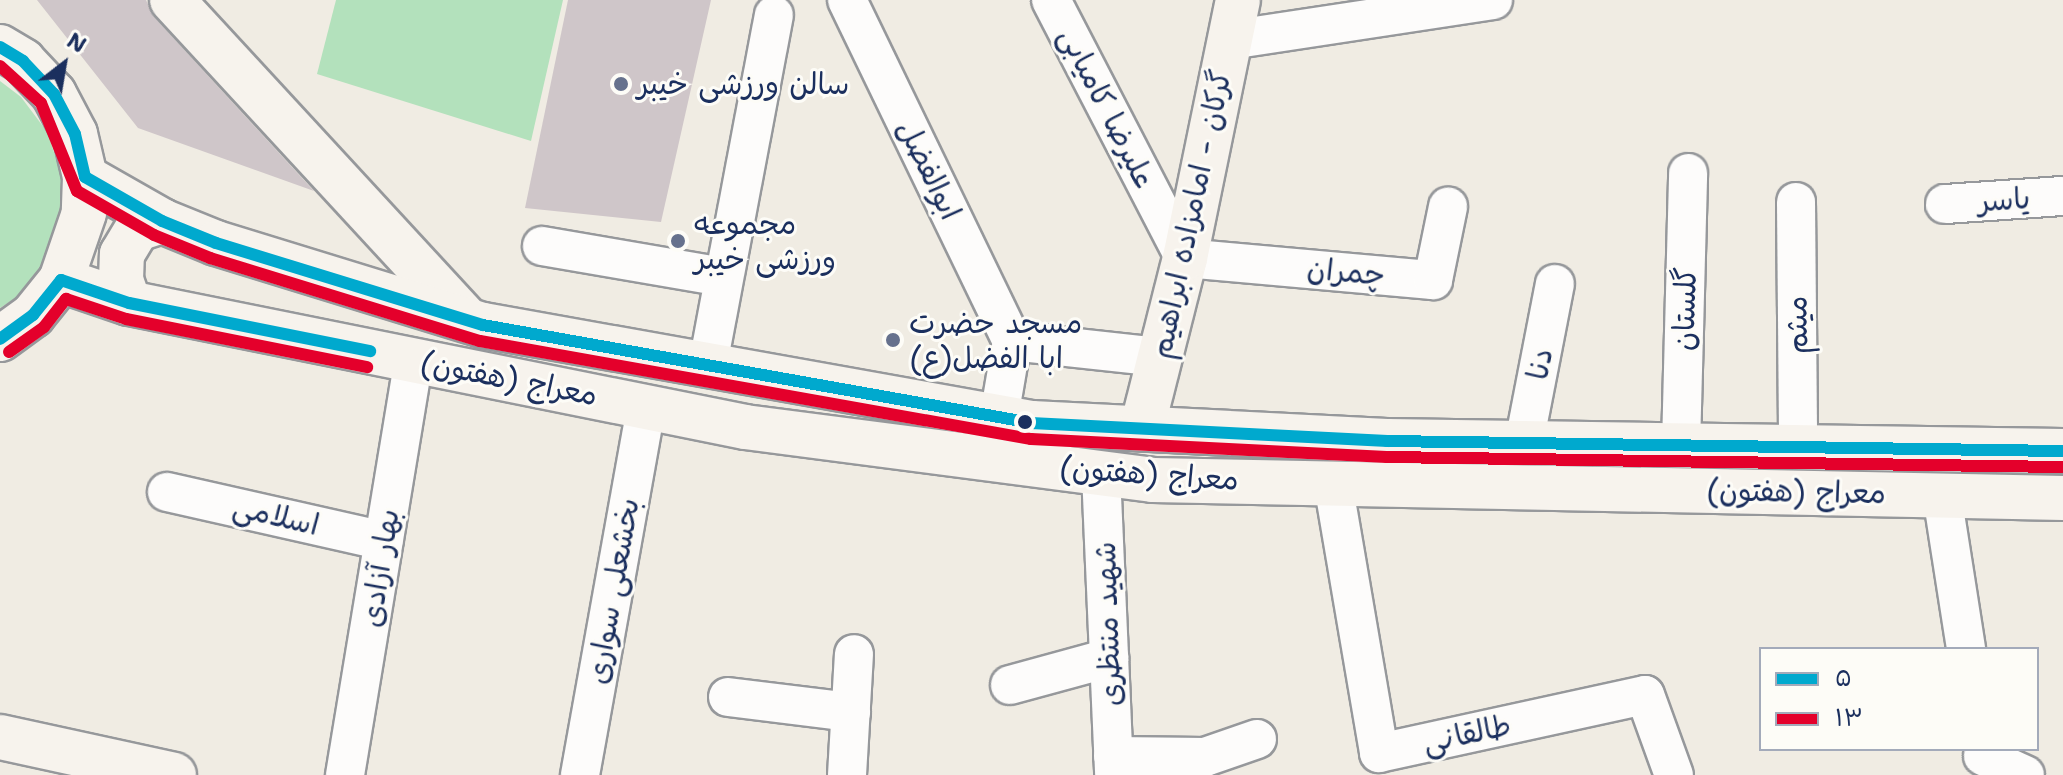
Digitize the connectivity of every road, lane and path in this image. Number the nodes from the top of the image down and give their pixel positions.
1 (172, 0) edge
2 (847, 0) edge
3 (1051, 0) edge
4 (1493, 0) edge
5 (774, 15) dead end
6 (1233, 20) edge
7 (0, 21) edge
8 (12, 54) edge
9 (1688, 173) dead end
10 (85, 177) junction
11 (2063, 196) edge
12 (1796, 202) dead end
13 (1945, 204) dead end
14 (1448, 207) dead end
15 (162, 221) junction
16 (542, 246) dead end
17 (1185, 258) junction
18 (706, 274) dead end
19 (61, 280) junction
20 (1555, 284) dead end
21 (129, 303) junction
22 (467, 319) junction
23 (0, 339) edge
24 (1012, 341) junction
25 (1160, 357) junction
26 (414, 360) junction
27 (708, 364) junction
28 (646, 407) junction
29 (999, 417) junction
30 (1142, 428) junction
31 (1524, 443) junction
32 (1681, 446) junction
33 (1798, 448) junction
34 (2063, 451) edge
35 (1101, 473) junction
36 (1333, 483) junction
37 (167, 492) dead end
38 (1798, 492) junction
39 (1942, 495) junction
40 (2063, 498) edge
41 (384, 541) junction
42 (1966, 647) edge
43 (854, 654) dead end
44 (1109, 658) junction
45 (1010, 685) dead end
46 (728, 697) dead end
47 (851, 712) junction
48 (0, 737) edge
49 (1257, 739) dead end
50 (1977, 760) edge
51 (1113, 766) edge
52 (174, 775) edge
53 (345, 775) edge
54 (580, 775) edge
55 (847, 775) edge
56 (1674, 775) edge
57 (2025, 775) edge

1 - 22 main road
2 - 24 street, ابوالفضل
3 - 17 street, علیرضا کامیابی
4 - 6 street
5 - 27 street
6 - 17 main road, گرکان - امامزاده ابراهیم
7 - 8 main road
8 - 10 main road
9 - 32 street, گلستان
10 - 15 main road, معراج (هفتون)
10 - 19 main road
11 - 13 street, یاسر
12 - 33 street, میثم
14 - 17 street, چمران
15 - 21 main road
15 - 22 main road, معراج (هفتون)
16 - 18 street
17 - 25 main road, گرکان - امامزاده ابراهیم
19 - 21 main road, معراج (هفتون)
19 - 23 main road
20 - 31 street, دنا
21 - 26 main road, معراج (هفتون)
22 - 27 main road, معراج (هفتون)
24 - 25 street
24 - 29 street
25 - 30 main road, گرکان - امامزاده ابراهیم
26 - 28 main road, معراج (هفتون)
26 - 41 street, بهار آزادی
27 - 29 main road, معراج (هفتون)
28 - 35 main road, معراج (هفتون)
28 - 54 street, بخشعلی سواری
29 - 30 main road, معراج (هفتون)
30 - 31 main road, معراج (هفتون)
31 - 32 main road, معراج (هفتون)
32 - 33 main road, معراج (هفتون)
33 - 34 main road, معراج (هفتون)
33 - 38 main road
35 - 36 main road, معراج (هفتون)
35 - 44 street, شهید منتظری
36 - 38 main road, معراج (هفتون)
36 - 56 street, طالقانی
37 - 41 street, اسلامی
38 - 39 main road, معراج (هفتون)
39 - 40 main road, معراج (هفتون)
39 - 42 street
41 - 53 street, بهار آزادی
43 - 47 street
44 - 45 street
44 - 51 street, شهید منتظری
46 - 47 street
47 - 55 street
48 - 52 main road
49 - 51 street
50 - 57 street

